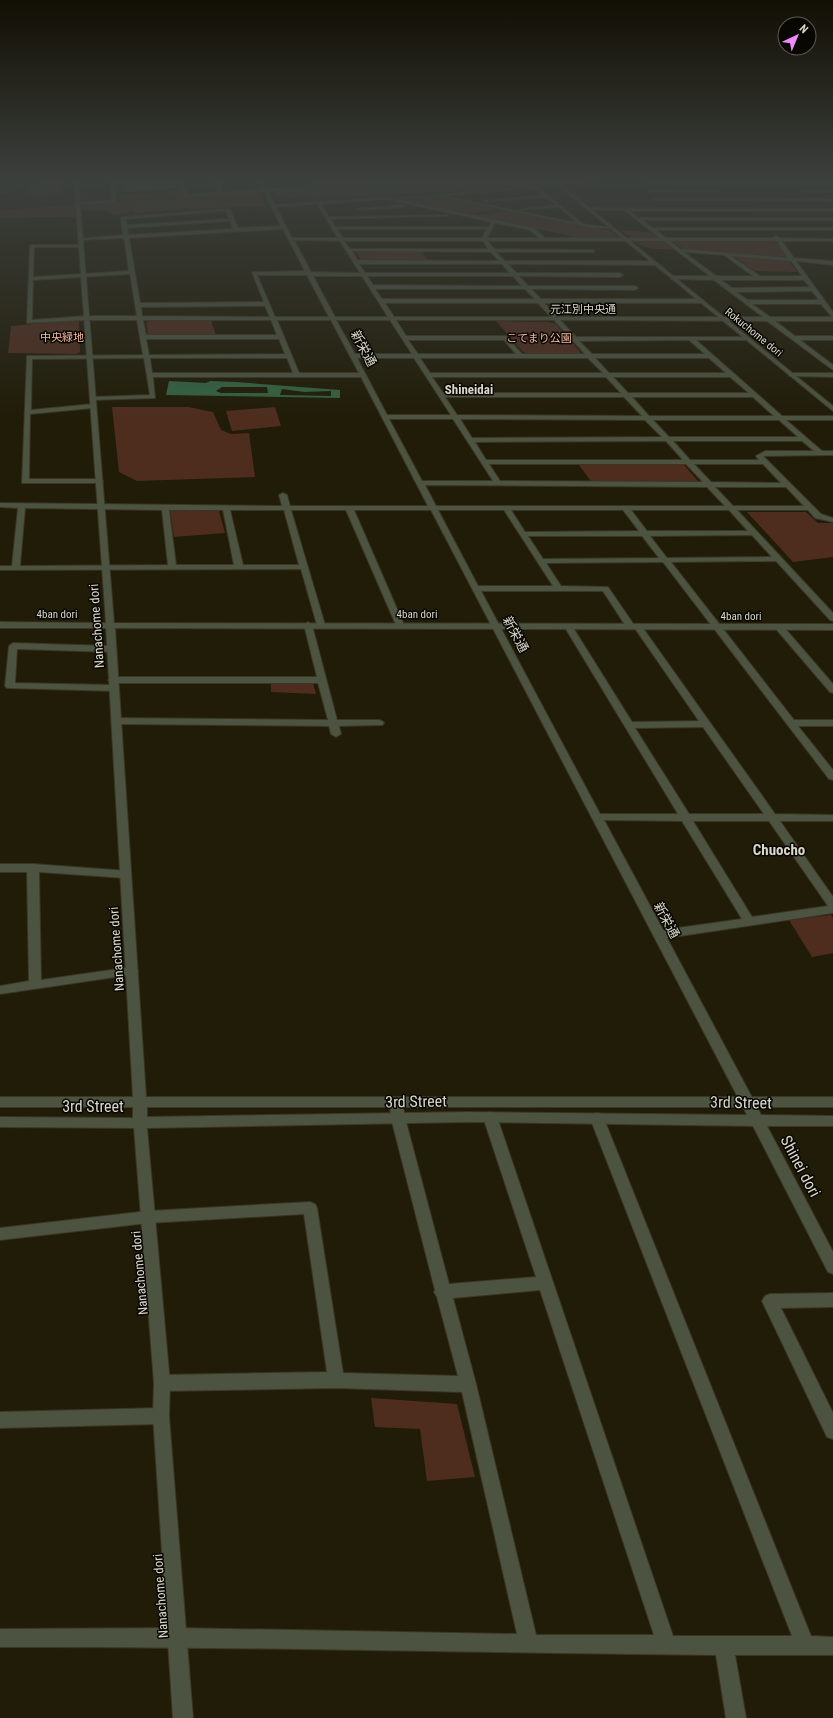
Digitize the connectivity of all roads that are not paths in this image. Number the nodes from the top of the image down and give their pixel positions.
1 (32, 259) edge
2 (82, 259) edge
3 (129, 259) edge
4 (302, 259) edge
5 (354, 259) edge
6 (500, 259) edge
7 (603, 259) edge
8 (649, 259) edge
9 (691, 259) edge
10 (732, 259) edge
11 (784, 259) edge
12 (794, 260) junction
13 (356, 262) junction
14 (503, 262) junction
15 (606, 262) junction
16 (654, 263) junction
17 (833, 263) edge
18 (131, 272) junction
19 (309, 273) junction
20 (364, 274) junction
21 (514, 274) junction
22 (83, 275) junction
23 (620, 275) junction
24 (673, 278) junction
25 (715, 278) junction
26 (759, 278) junction
27 (806, 278) junction
28 (31, 279) junction
29 (625, 279) dead end
30 (630, 284) dead end
31 (526, 287) junction
32 (373, 288) junction
33 (635, 288) junction
34 (731, 290) junction
35 (815, 290) junction
36 (640, 292) dead end
37 (645, 297) dead end
38 (382, 301) junction
39 (539, 301) junction
40 (650, 301) junction
41 (701, 301) junction
42 (746, 302) junction
43 (823, 302) junction
44 (266, 304) junction
45 (137, 305) junction
46 (833, 316) edge
47 (86, 318) junction
48 (140, 318) junction
49 (273, 319) junction
50 (333, 319) junction
51 (393, 319) junction
52 (555, 319) junction
53 (723, 319) junction
54 (769, 319) junction
55 (833, 319) edge
56 (143, 337) junction
57 (281, 337) junction
58 (405, 338) junction
59 (690, 338) junction
60 (746, 338) junction
61 (794, 338) junction
62 (833, 338) edge
63 (574, 339) junction
64 (89, 356) junction
65 (146, 356) junction
66 (289, 356) junction
67 (353, 356) junction
68 (417, 356) junction
69 (520, 356) junction
70 (591, 356) junction
71 (710, 356) junction
72 (818, 357) junction
73 (833, 357) edge
74 (833, 368) edge
75 (149, 375) junction
76 (297, 375) junction
77 (363, 375) junction
78 (428, 375) junction
79 (607, 375) junction
80 (732, 375) junction
81 (791, 375) junction
82 (833, 375) edge
83 (441, 395) junction
84 (626, 395) junction
85 (754, 395) junction
86 (93, 402) junction
87 (833, 410) edge
88 (27, 412) junction
89 (385, 417) junction
90 (647, 417) junction
91 (456, 418) junction
92 (780, 418) junction
93 (833, 418) edge
94 (666, 439) junction
95 (803, 439) junction
96 (470, 440) junction
97 (820, 453) junction
98 (833, 453) edge
99 (484, 462) junction
100 (687, 462) junction
101 (765, 462) junction
102 (99, 481) junction
103 (420, 483) junction
104 (498, 484) junction
105 (709, 485) junction
106 (787, 485) junction
107 (283, 495) dead end
108 (0, 505) edge
109 (22, 505) junction
110 (100, 507) junction
111 (165, 508) junction
112 (226, 508) junction
113 (288, 508) junction
114 (349, 508) junction
115 (434, 508) junction
116 (506, 508) junction
117 (625, 508) junction
118 (730, 508) junction
119 (810, 508) junction
120 (833, 520) edge
121 (644, 533) junction
122 (754, 533) junction
123 (523, 534) junction
124 (778, 559) junction
125 (665, 560) junction
126 (540, 561) junction
127 (106, 567) junction
128 (172, 567) junction
129 (240, 567) junction
130 (304, 567) junction
131 (0, 568) edge
132 (16, 568) junction
133 (476, 588) junction
134 (558, 588) junction
135 (833, 618) edge
136 (0, 625) edge
137 (110, 625) junction
138 (308, 625) junction
139 (321, 625) junction
140 (400, 625) junction
141 (496, 626) junction
142 (568, 626) junction
143 (634, 626) junction
144 (717, 627) junction
145 (779, 627) junction
146 (833, 627) edge
147 (111, 649) junction
148 (821, 676) junction
149 (833, 676) edge
150 (322, 680) junction
151 (114, 684) junction
152 (833, 690) edge
153 (116, 721) junction
154 (333, 721) junction
155 (379, 723) dead end
156 (791, 723) junction
157 (833, 723) edge
158 (706, 724) junction
159 (630, 725) junction
160 (336, 734) dead end
161 (833, 777) edge
162 (597, 817) junction
163 (687, 817) junction
164 (772, 818) junction
165 (833, 818) edge
166 (0, 868) edge
167 (33, 868) junction
168 (126, 874) junction
169 (833, 905) edge
170 (833, 909) edge
171 (749, 921) junction
172 (659, 935) junction
173 (132, 970) junction
174 (35, 985) junction
175 (0, 990) edge
176 (0, 1102) edge
177 (748, 1102) junction
178 (833, 1102) edge
179 (140, 1104) junction
180 (398, 1111) junction
181 (490, 1117) junction
182 (597, 1118) junction
183 (756, 1119) junction
184 (833, 1121) edge
185 (0, 1122) edge
186 (140, 1123) junction
187 (148, 1218) junction
188 (0, 1234) edge
189 (833, 1267) edge
190 (546, 1283) junction
191 (442, 1292) junction
192 (833, 1300) edge
193 (336, 1380) junction
194 (162, 1383) junction
195 (468, 1384) junction
196 (161, 1416) junction
197 (0, 1420) edge
198 (833, 1431) edge
199 (178, 1637) junction
200 (0, 1638) edge
201 (528, 1644) junction
202 (667, 1646) junction
203 (724, 1646) junction
204 (805, 1646) junction
205 (833, 1646) edge
206 (183, 1718) edge
207 (736, 1718) edge

1 - 28 street
2 - 22 street, Nanachome dori
3 - 18 street
4 - 19 street, 新栄通
5 - 13 street
6 - 14 street
7 - 15 street
8 - 16 street, Rokuchome dori
9 - 25 street
10 - 26 street
11 - 12 street
12 - 17 street
12 - 27 street
13 - 14 street
13 - 20 street
14 - 15 street
14 - 21 street
15 - 16 street
15 - 23 street
16 - 24 street, Rokuchome dori
18 - 22 street
18 - 45 street
19 - 20 street
19 - 44 street
19 - 50 street, 新栄通
20 - 21 street
20 - 32 street
21 - 23 street
21 - 31 street
22 - 28 street
22 - 47 street, Nanachome dori
23 - 29 street
24 - 25 street
24 - 41 street, Rokuchome dori
25 - 26 street
25 - 34 street
26 - 27 street
27 - 35 street
28 - 47 street, 元江別中央通
30 - 33 street
31 - 32 street
31 - 33 street
31 - 39 street
32 - 38 street
33 - 36 street
34 - 35 street
34 - 42 street
35 - 43 street
37 - 40 street
38 - 39 street
38 - 51 street
39 - 40 street
39 - 52 street
40 - 41 street
41 - 53 street, Rokuchome dori
42 - 43 street
42 - 54 street
43 - 46 street
44 - 45 street
44 - 49 street
45 - 48 street
47 - 48 street, 元江別中央通
47 - 64 street, Nanachome dori
48 - 49 street, 元江別中央通
48 - 56 street
49 - 50 street, 元江別中央通
49 - 57 street
50 - 51 street, 元江別中央通
50 - 67 street, 新栄通
51 - 52 street, 元江別中央通
51 - 58 street
52 - 53 street, 元江別中央通
52 - 63 street
53 - 54 street, 元江別中央通
53 - 60 street, Rokuchome dori
54 - 55 street, 元江別中央通
54 - 61 street
56 - 57 street
56 - 65 street
57 - 66 street
58 - 68 street
58 - 69 street
59 - 60 street
59 - 63 street
59 - 71 street
60 - 81 street, Rokuchome dori
61 - 62 street
61 - 72 street
63 - 70 street
64 - 65 street
64 - 86 street, Nanachome dori
64 - 88 street
65 - 66 street
65 - 75 street
66 - 76 street
67 - 68 street
67 - 77 street, 新栄通
68 - 69 street
68 - 78 street
69 - 70 street
70 - 71 street
70 - 79 street
71 - 80 street
72 - 73 street
72 - 74 street
75 - 76 street
75 - 86 street
76 - 77 street
77 - 89 street, 新栄通
78 - 79 street
78 - 83 street
79 - 80 street
79 - 84 street
80 - 85 street
81 - 82 street
81 - 87 street, Rokuchome dori
83 - 84 street
83 - 91 street
84 - 85 street
84 - 90 street
85 - 92 street
86 - 88 street
86 - 102 street, Nanachome dori
88 - 102 street
89 - 91 street
89 - 103 street, 新栄通
90 - 91 street
90 - 92 street
90 - 94 street
91 - 96 street
92 - 93 street
92 - 95 street
94 - 95 street
94 - 96 street
94 - 100 street
95 - 97 street
96 - 99 street
97 - 98 street
97 - 101 street
99 - 100 street
99 - 104 street
100 - 101 street
100 - 105 street
101 - 106 street
102 - 110 street, Nanachome dori
103 - 104 street
103 - 115 street, 新栄通
104 - 105 street
105 - 106 street
105 - 118 street
106 - 119 street
107 - 113 street
108 - 109 street
109 - 110 street
109 - 132 street
110 - 111 street
110 - 127 street, Nanachome dori
111 - 112 street
111 - 128 street
112 - 113 street
112 - 129 street
113 - 114 street
113 - 130 street
114 - 115 street
114 - 140 street
115 - 116 street
115 - 133 street, 新栄通
116 - 117 street
116 - 123 street
117 - 118 street
117 - 121 street
118 - 119 street
118 - 122 street
119 - 120 street
121 - 122 street
121 - 123 street
121 - 125 street
122 - 124 street
123 - 126 street
124 - 125 street
124 - 135 street
125 - 126 street
125 - 144 street
126 - 134 street
127 - 128 street
127 - 132 street
127 - 137 street, Nanachome dori
128 - 129 street
129 - 130 street
130 - 139 street
131 - 132 street
133 - 134 street
133 - 141 street, 新栄通
134 - 143 street
136 - 137 street, 4ban dori
137 - 138 street, 4ban dori
137 - 147 street, Nanachome dori
138 - 139 street, 4ban dori
138 - 150 street
139 - 140 street, 4ban dori
140 - 141 street, 4ban dori
141 - 142 street, 4ban dori
141 - 162 street, 新栄通
142 - 143 street, 4ban dori
142 - 159 street
143 - 144 street, 4ban dori
143 - 158 street
144 - 145 street, 4ban dori
144 - 156 street
145 - 146 street, 4ban dori
145 - 148 street
147 - 151 street, Nanachome dori
147 - 151 street
148 - 149 street
148 - 152 street
150 - 151 street
150 - 154 street
151 - 153 street, Nanachome dori
153 - 154 street
153 - 168 street, Nanachome dori
154 - 155 street
154 - 160 street
156 - 157 street
156 - 161 street
158 - 159 street
158 - 164 street
159 - 163 street
162 - 163 street
162 - 172 street, 新栄通
163 - 164 street
163 - 171 street
164 - 165 street
164 - 169 street
166 - 167 street
167 - 168 street
167 - 174 street
168 - 173 street, Nanachome dori
170 - 171 street
171 - 172 street
172 - 177 street, 新栄通
173 - 174 street
173 - 179 street, Nanachome dori
174 - 175 street
176 - 179 street, 3rd Street
177 - 178 street, 3rd Street
177 - 180 street, 3rd Street
177 - 183 street, Shinei dori
179 - 180 street, 3rd Street
179 - 186 street, Nanachome dori
180 - 181 street, 3rd Street
180 - 186 street, 3rd Street
180 - 191 street
181 - 182 street, 3rd Street
181 - 190 street
182 - 183 street, 3rd Street
182 - 204 street
183 - 184 street, 3rd Street
183 - 189 street, Shinei dori
185 - 186 street, 3rd Street
186 - 187 street, Nanachome dori
187 - 188 street
187 - 193 street
187 - 194 street, Nanachome dori
190 - 191 street
190 - 202 street
191 - 195 street
192 - 198 street
193 - 194 street
193 - 195 street
194 - 196 street, Nanachome dori
195 - 201 street
196 - 197 street
196 - 199 street, Nanachome dori
199 - 200 street
199 - 201 street
199 - 206 street, Nanachome dori
201 - 202 street
202 - 203 street
203 - 204 street
203 - 207 street
204 - 205 street

